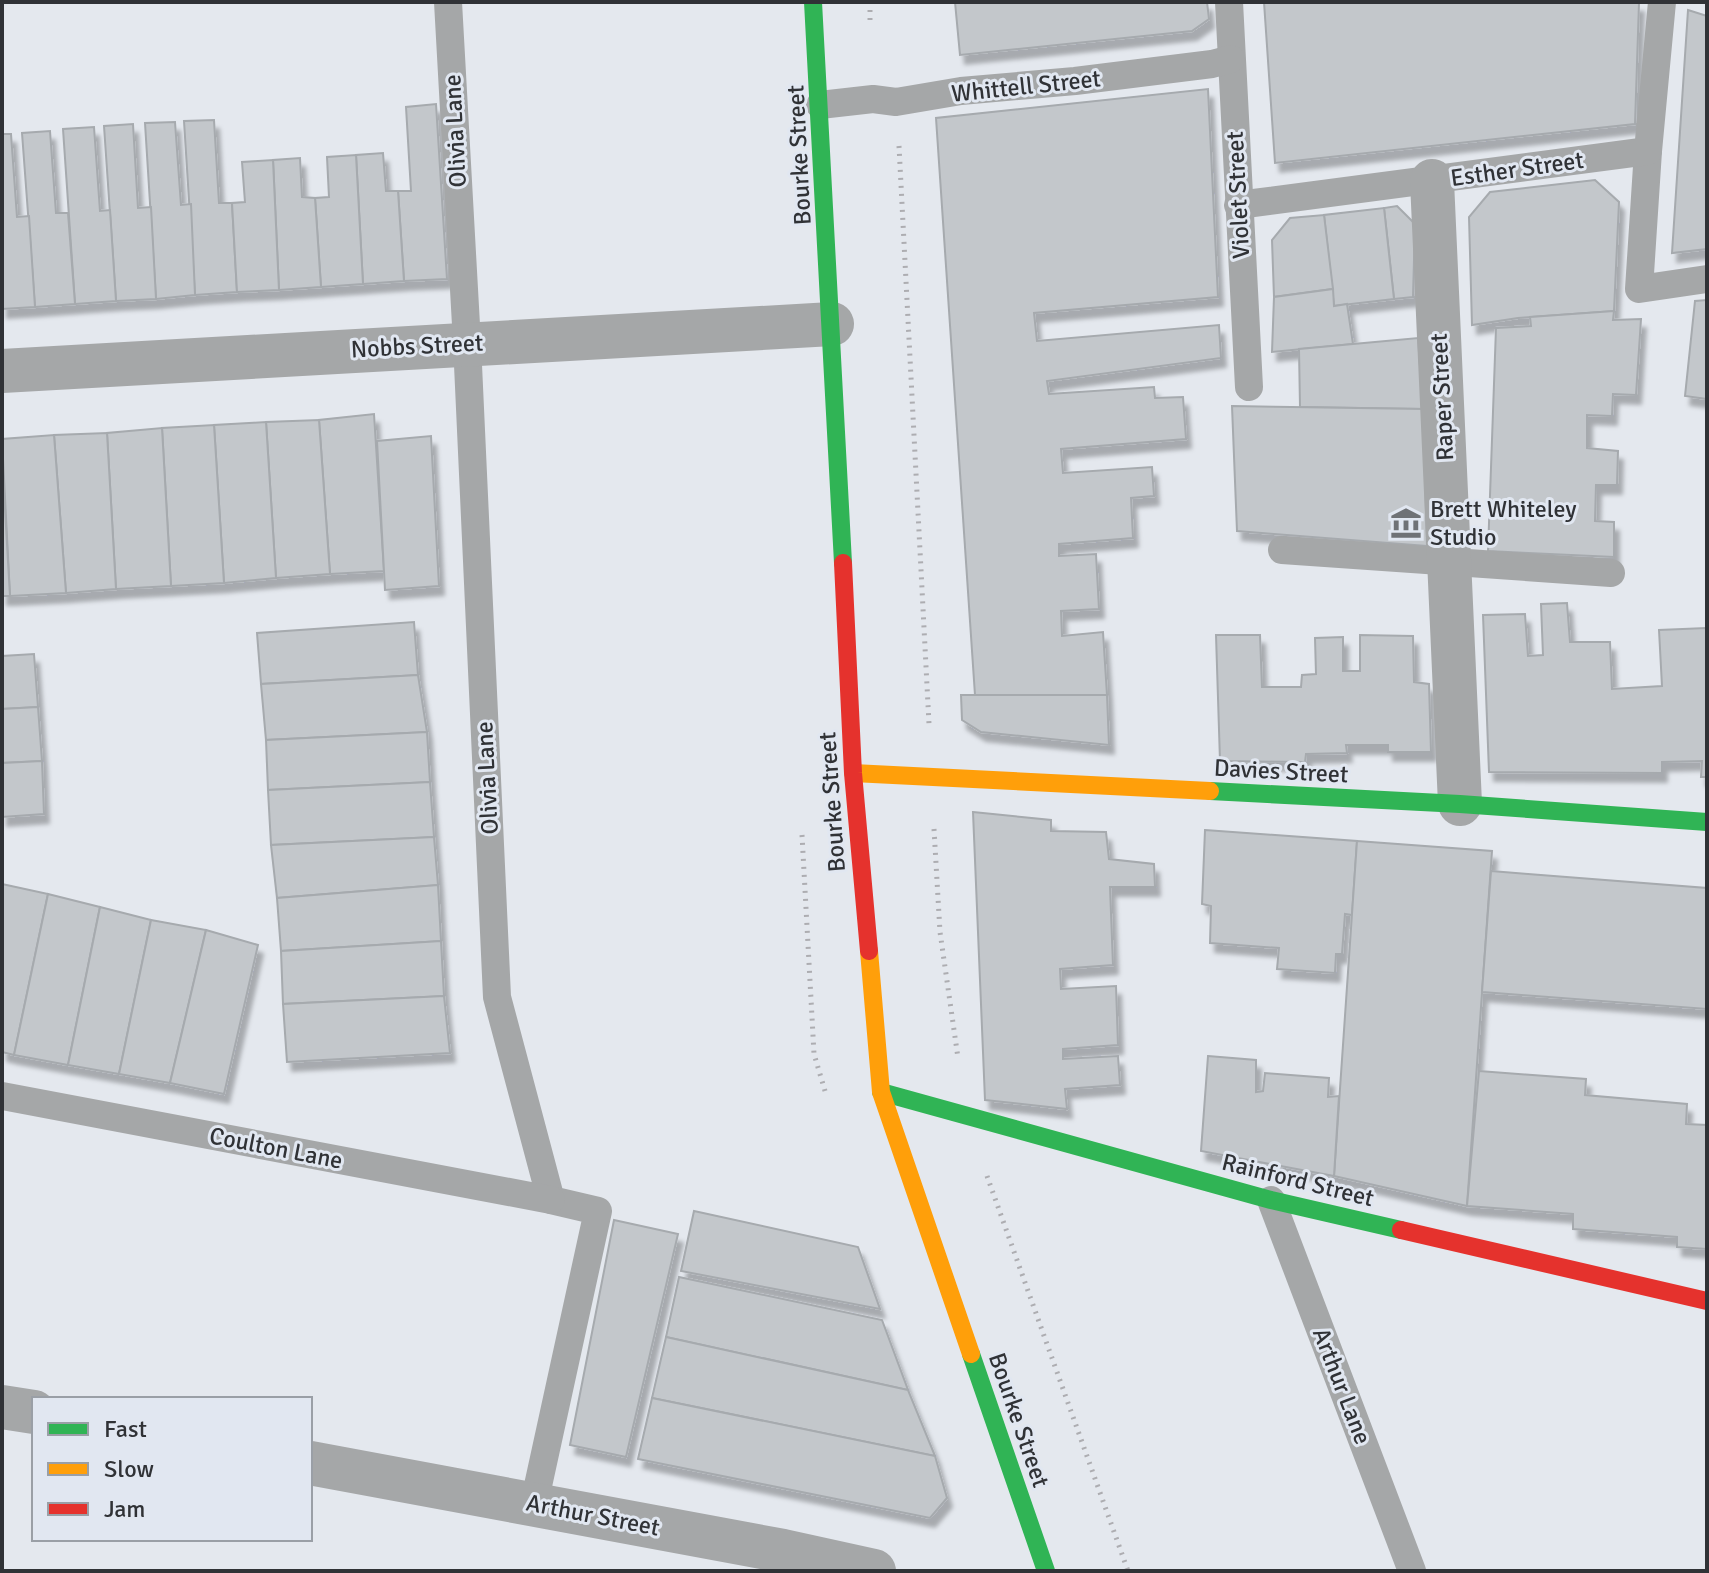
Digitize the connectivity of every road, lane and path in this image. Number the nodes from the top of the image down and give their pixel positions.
1 (448, 2) edge
2 (813, 2) edge
3 (1229, 2) edge
4 (1662, 2) edge
5 (1231, 59) junction
6 (896, 102) junction
7 (820, 105) junction
8 (1648, 151) junction
9 (1432, 181) junction
10 (1238, 205) junction
11 (1707, 279) edge
12 (832, 324) junction
13 (467, 343) junction
14 (2, 371) edge
15 (1249, 387) dead end
16 (1282, 550) dead end
17 (1449, 562) junction
18 (1611, 573) dead end
19 (853, 773) junction
20 (932, 777) junction
21 (1460, 804) junction
22 (1707, 822) edge
23 (881, 1092) junction
24 (2, 1096) edge
25 (971, 1118) junction
26 (551, 1200) junction
27 (1271, 1200) junction
28 (1707, 1301) edge
29 (2, 1407) edge
30 (32, 1412) edge
31 (312, 1463) edge
32 (534, 1504) junction
33 (874, 1571) edge
34 (1046, 1571) edge
35 (1128, 1571) edge
36 (1412, 1571) edge

1 - 13 lane, Olivia Lane
2 - 7 street, Bourke Street
3 - 5 lane, Violet Street
4 - 8 lane
5 - 6 lane, Whittell Street
5 - 10 lane, Violet Street
6 - 7 lane, Whittell Street
6 - 20 path
7 - 12 street, Bourke Street
8 - 9 lane, Esther Street
8 - 11 lane
9 - 10 lane, Esther Street
9 - 17 street, Raper Street
10 - 15 lane, Violet Street
12 - 13 street, Nobbs Street
12 - 19 street, Bourke Street
13 - 14 street, Nobbs Street
13 - 26 lane, Olivia Lane
16 - 17 lane
17 - 18 lane
17 - 21 street, Raper Street
19 - 20 street, Davies Street
19 - 23 street, Bourke Street
20 - 21 street, Davies Street
20 - 25 path
21 - 22 street, Davies Street
23 - 25 street, Rainford Street
23 - 34 street, Bourke Street
24 - 26 lane, Coulton Lane
25 - 27 street, Rainford Street
25 - 35 path
26 - 32 lane
27 - 28 street, Rainford Street
27 - 36 lane, Arthur Lane
29 - 30 street
31 - 32 street, Arthur Street
32 - 33 street, Arthur Street

